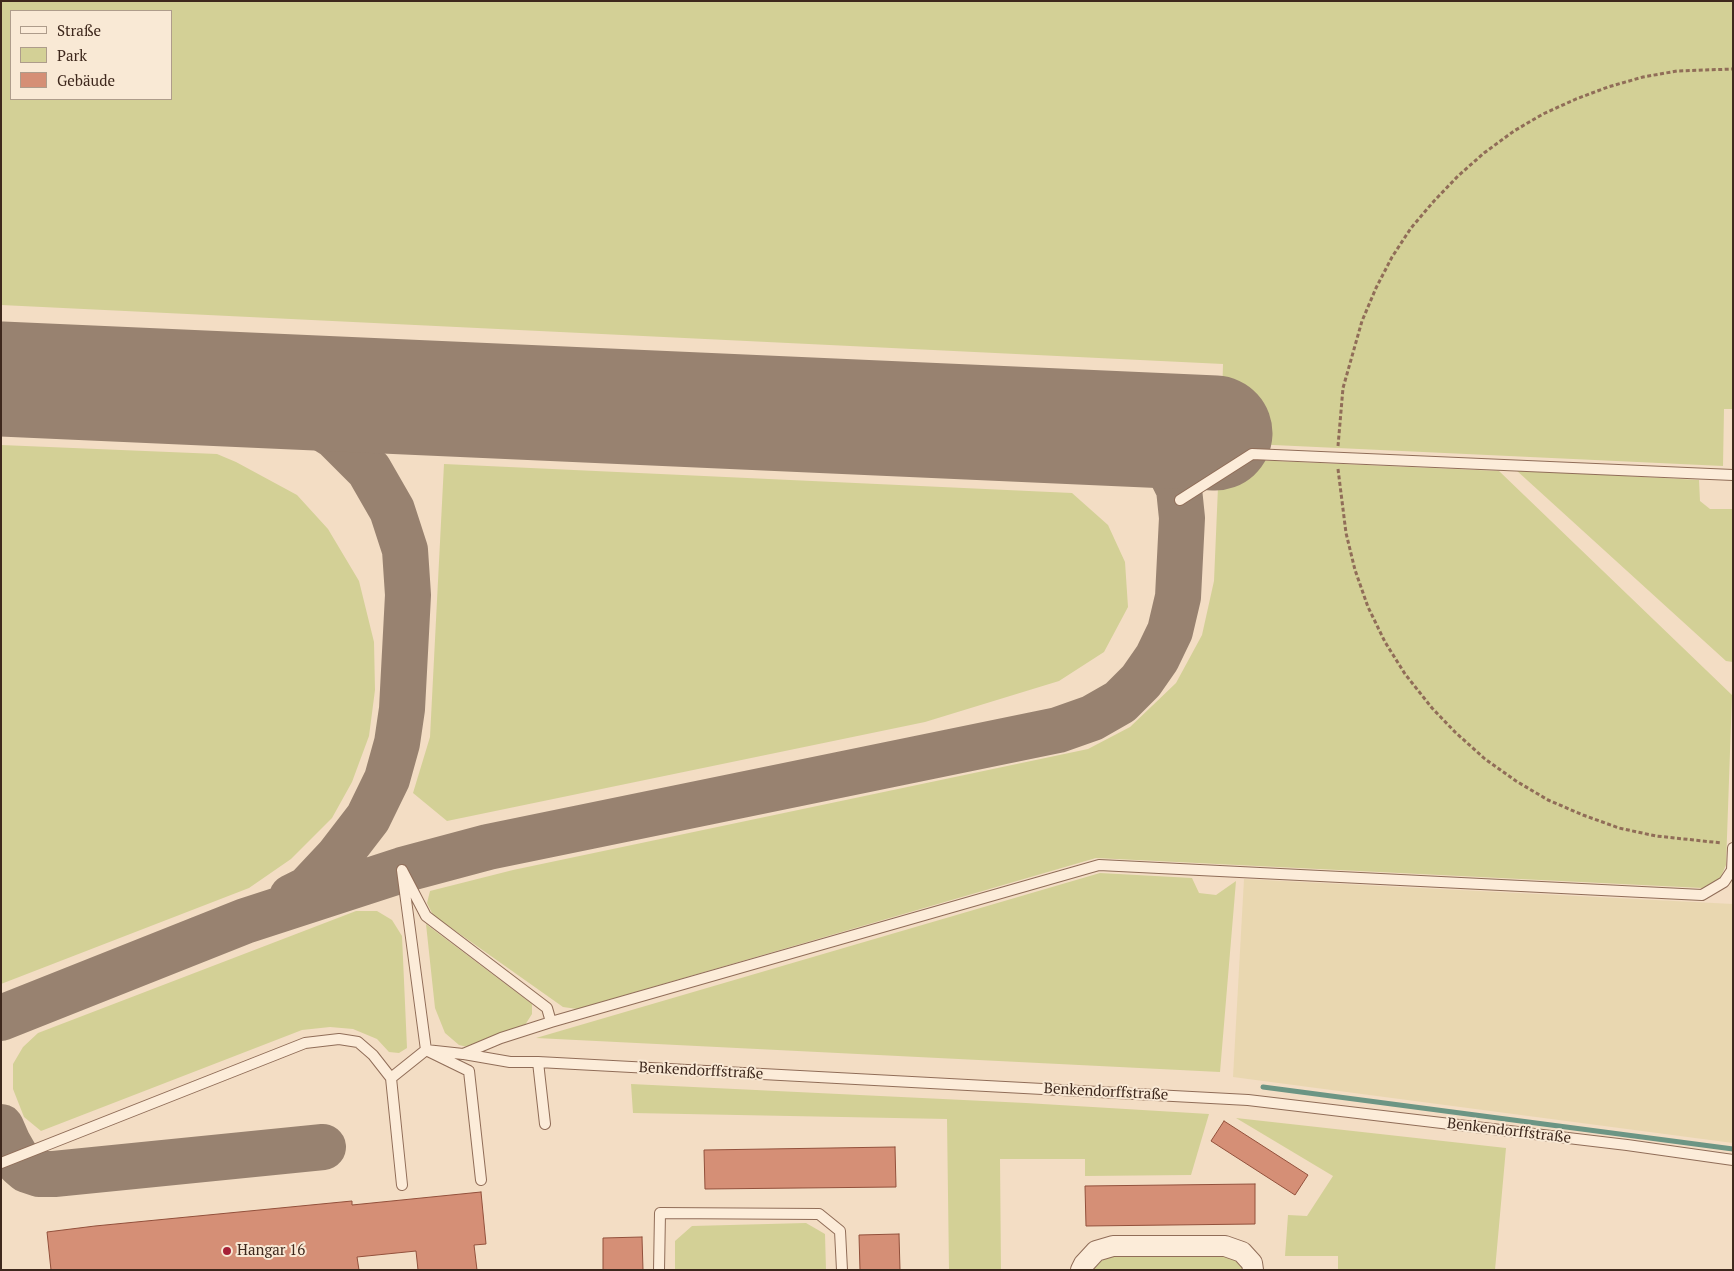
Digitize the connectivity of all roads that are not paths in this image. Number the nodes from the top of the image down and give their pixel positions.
1 (1733, 475) edge
2 (1180, 500) dead end
3 (1733, 848) edge
4 (551, 1022) junction
5 (426, 1050) junction
6 (463, 1054) junction
7 (538, 1062) junction
8 (391, 1078) junction
9 (545, 1124) dead end
10 (1733, 1160) edge
11 (1, 1163) edge
12 (481, 1180) dead end
13 (402, 1185) dead end
14 (659, 1270) edge
15 (842, 1270) edge
16 (1081, 1270) edge
17 (1253, 1270) edge

1 - 2 lane
3 - 4 lane
4 - 5 lane
4 - 6 lane
5 - 6 lane, Benkendorffstraße
5 - 8 lane
5 - 12 lane
6 - 7 lane, Benkendorffstraße
7 - 9 lane
7 - 10 lane, Benkendorffstraße
8 - 11 lane
8 - 13 lane
14 - 15 lane
16 - 17 street

